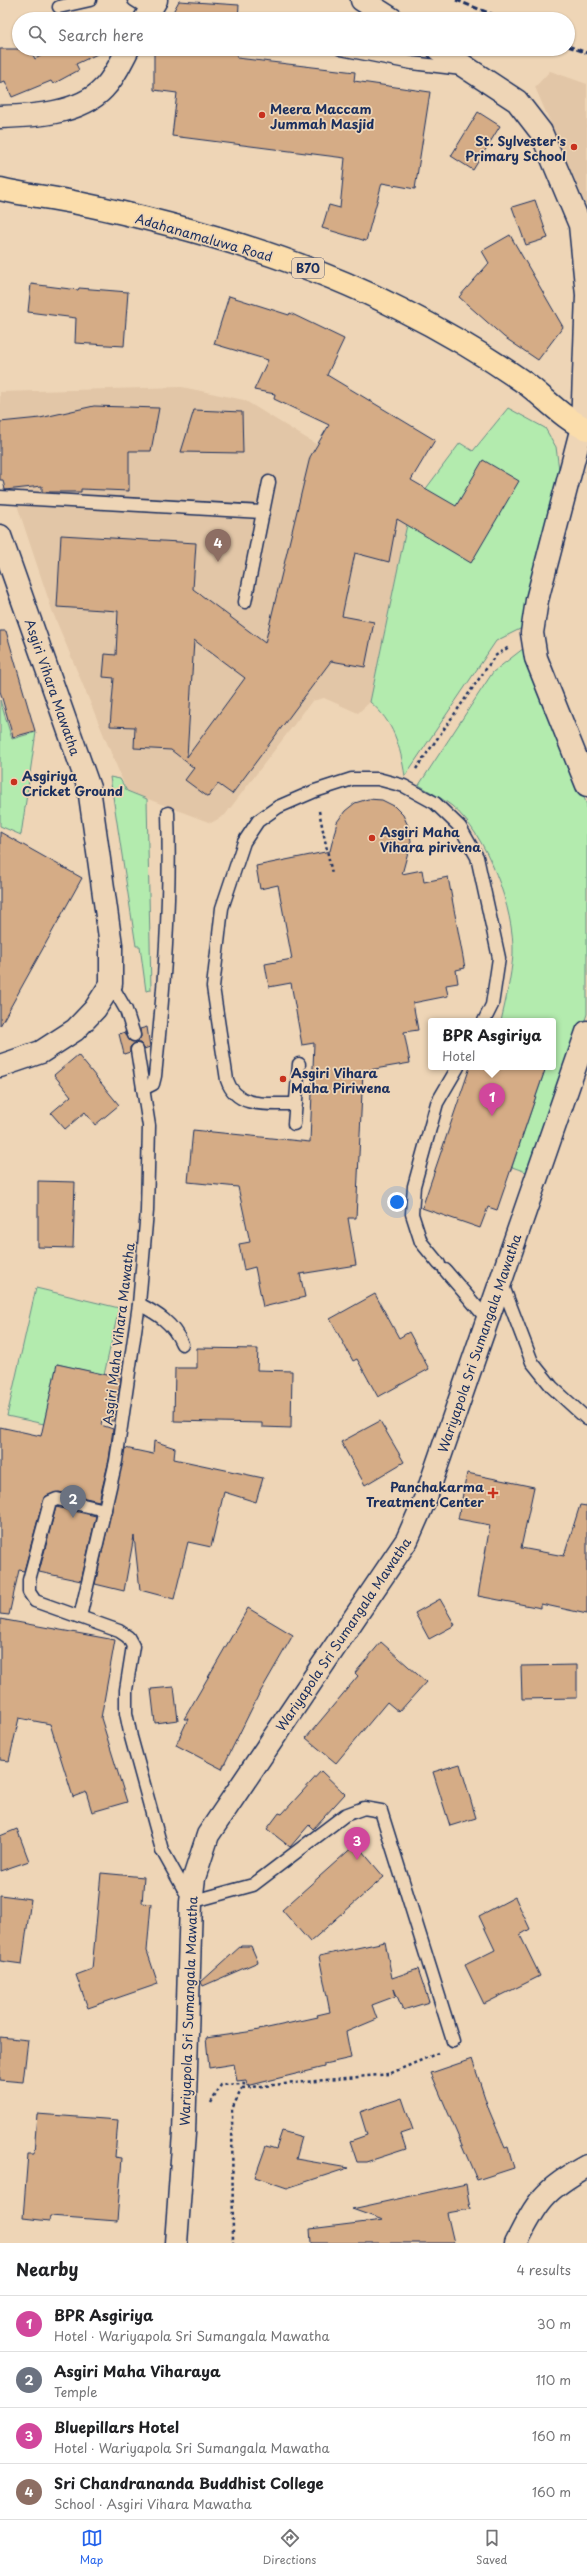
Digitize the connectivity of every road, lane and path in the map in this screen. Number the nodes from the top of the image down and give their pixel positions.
1 (90, 0) edge
2 (362, 0) edge
3 (59, 6) dead end
4 (381, 12) edge
5 (124, 56) edge
6 (378, 56) edge
7 (449, 56) edge
8 (469, 69) junction
9 (0, 117) edge
10 (0, 189) edge
11 (585, 428) edge
12 (269, 482) dead end
13 (0, 497) edge
14 (263, 512) junction
15 (0, 536) edge
16 (245, 602) dead end
17 (532, 633) junction
18 (587, 785) edge
19 (404, 786) junction
20 (315, 791) junction
21 (168, 813) dead end
22 (332, 874) dead end
23 (111, 984) junction
24 (486, 1018) edge
25 (587, 1032) edge
26 (134, 1035) dead end
27 (137, 1050) dead end
28 (299, 1064) dead end
29 (0, 1066) edge
30 (456, 1070) edge
31 (143, 1090) junction
32 (296, 1104) junction
33 (294, 1124) dead end
34 (501, 1280) junction
35 (139, 1304) junction
36 (487, 1319) junction
37 (182, 1344) dead end
38 (587, 1419) edge
39 (105, 1510) junction
40 (80, 1617) junction
41 (190, 1902) junction
42 (453, 2041) joint
43 (241, 2088) junction
44 (184, 2133) junction
45 (587, 2166) edge
46 (176, 2243) edge
47 (233, 2243) edge
48 (516, 2243) edge

1 - 3 lane
2 - 4 street
5 - 9 street
6 - 8 lane
7 - 8 street
8 - 11 street
10 - 11 main road, Adahanamaluwa Road / B70
11 - 17 street
12 - 14 lane
13 - 14 lane
14 - 16 lane
15 - 23 street, Asgiri Vihara Mawatha
17 - 18 street
17 - 19 path
19 - 20 lane
19 - 24 lane
20 - 22 path
20 - 32 lane
21 - 31 lane
23 - 26 lane
23 - 29 street
25 - 34 street, Wariyapola Sri Sumangala Mawatha
27 - 31 lane, Asgiri Maha Vihara Mawatha
28 - 32 lane
30 - 36 lane
31 - 35 lane, Asgiri Maha Vihara Mawatha
32 - 33 lane
34 - 36 street, Wariyapola Sri Sumangala Mawatha
34 - 38 lane
35 - 37 lane
35 - 39 lane, Asgiri Maha Vihara Mawatha
36 - 41 street, Wariyapola Sri Sumangala Mawatha
39 - 40 lane, Asgiri Maha Vihara Mawatha
39 - 40 lane
40 - 41 lane
41 - 42 lane
41 - 44 street, Wariyapola Sri Sumangala Mawatha
42 - 43 path
43 - 44 path
43 - 47 path
44 - 46 street, Wariyapola Sri Sumangala Mawatha
45 - 48 street

